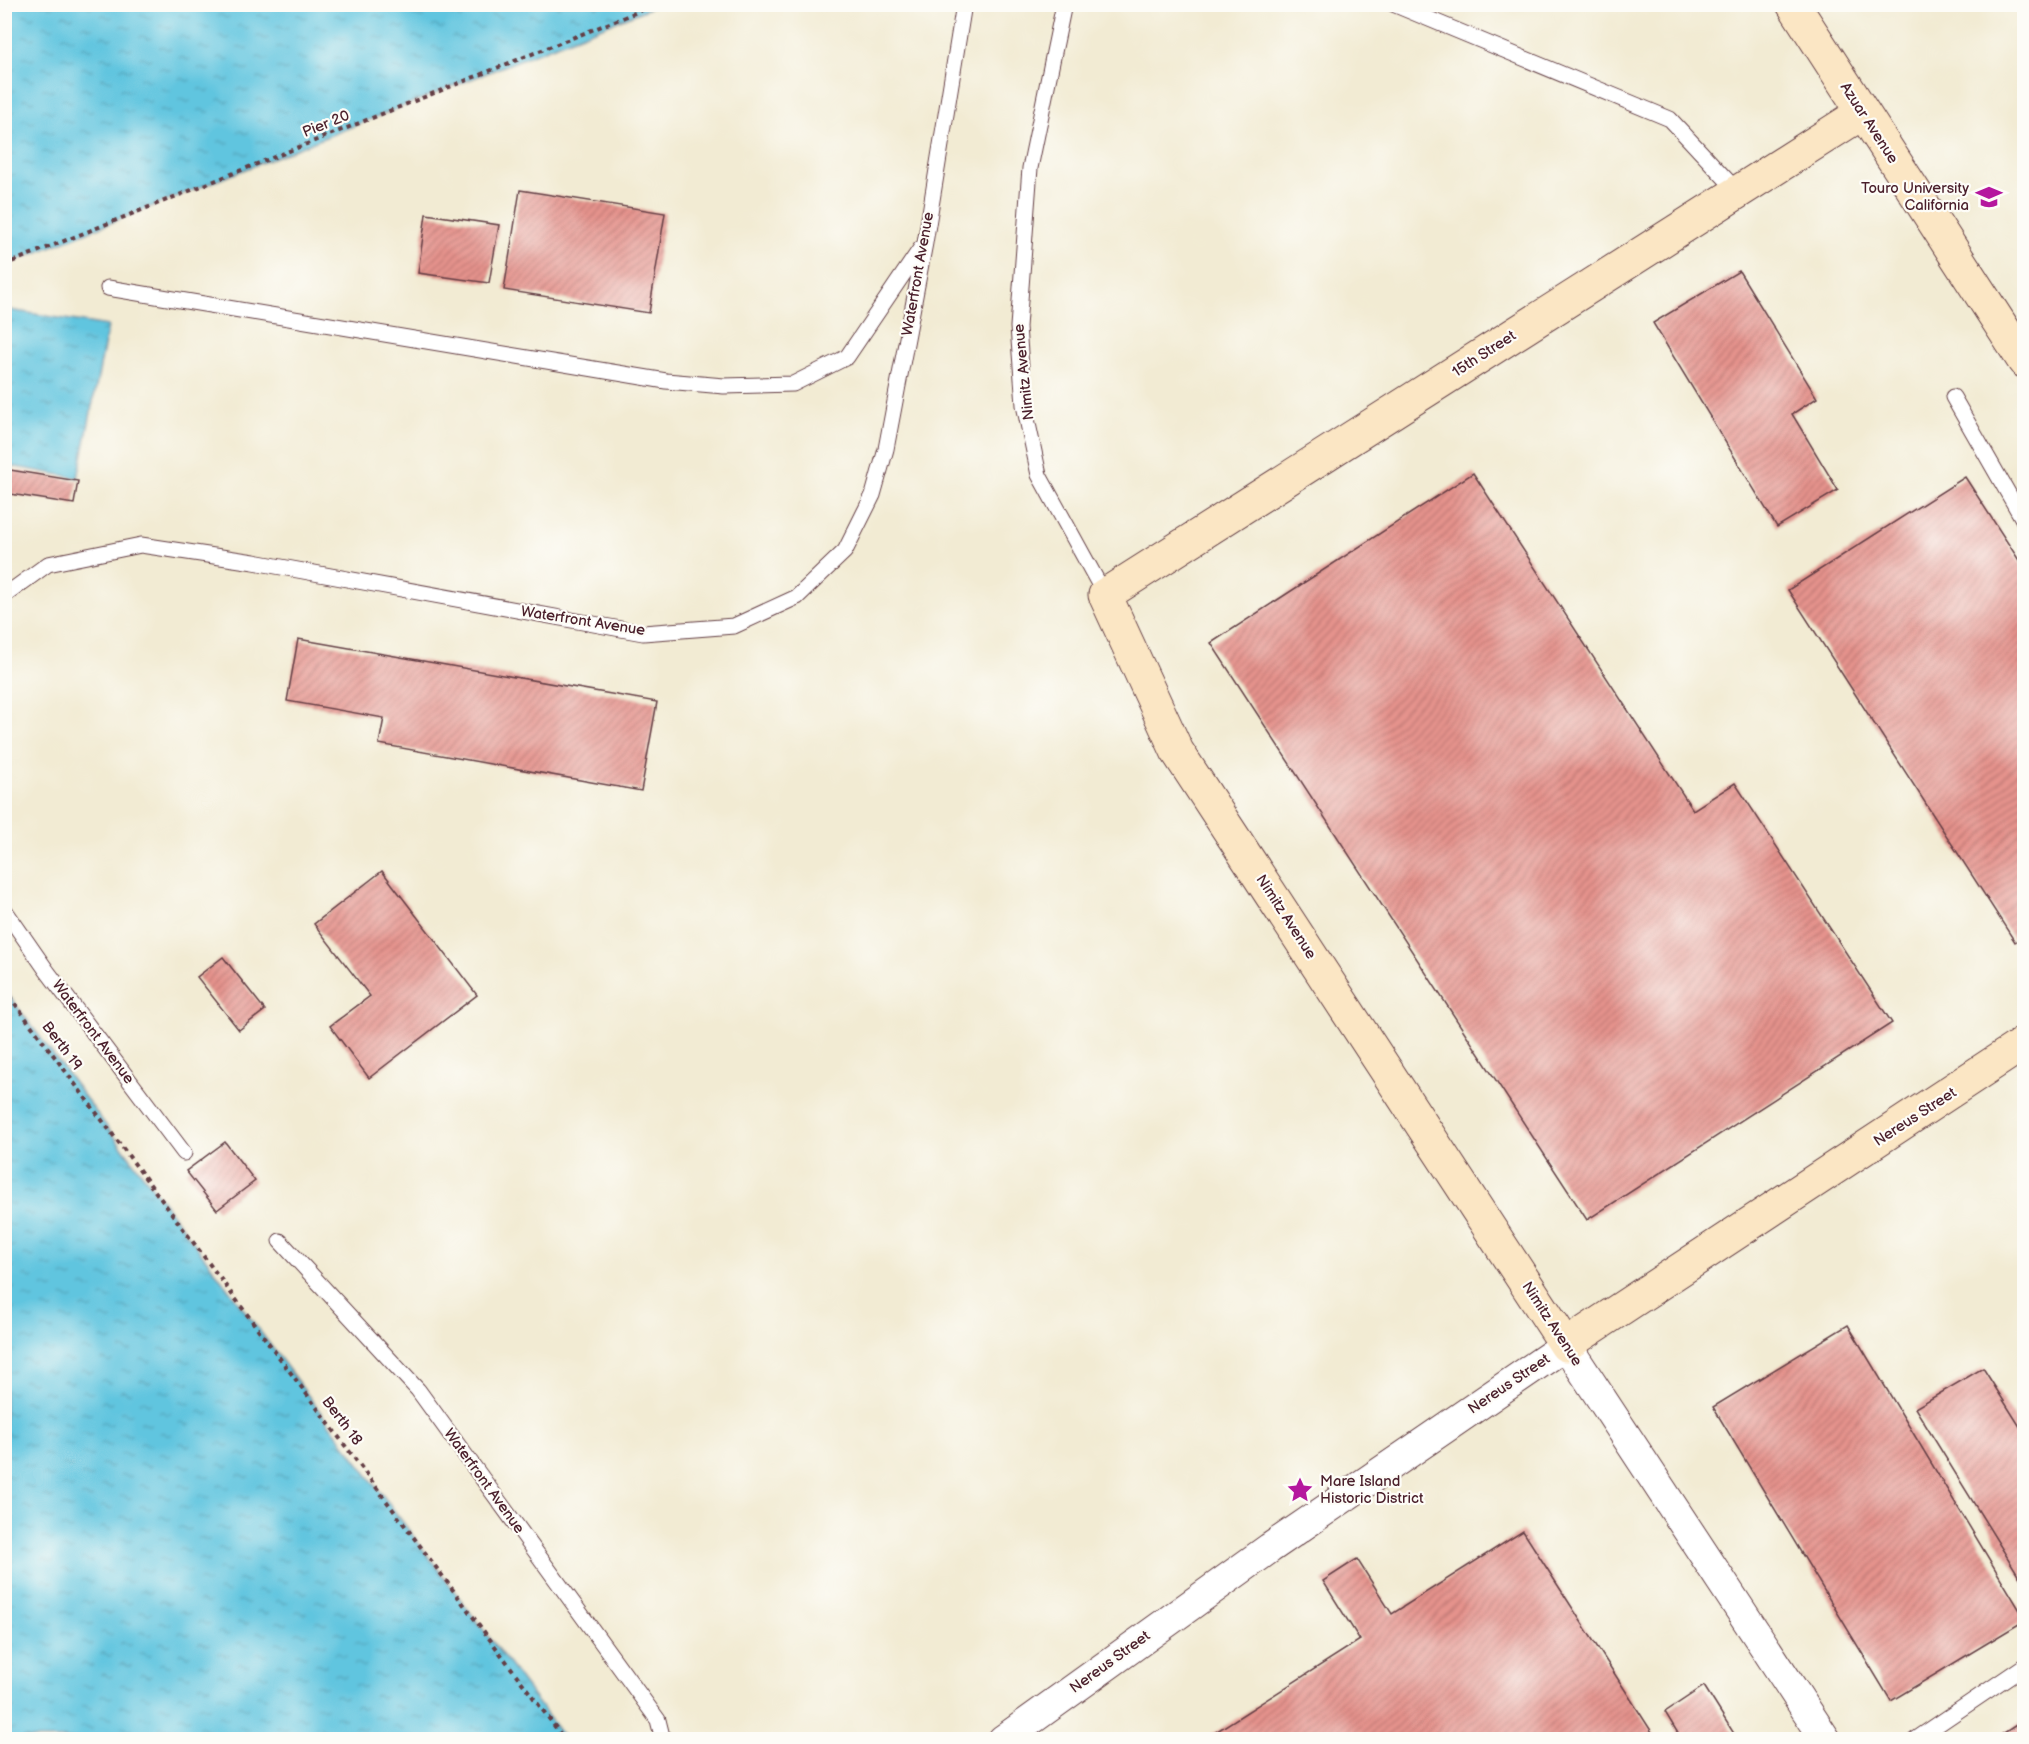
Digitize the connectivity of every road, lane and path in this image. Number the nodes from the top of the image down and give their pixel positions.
1 (657, 4) edge
2 (964, 4) edge
3 (1064, 4) edge
4 (1393, 4) edge
5 (1793, 4) edge
6 (1862, 112) junction
7 (1738, 192) junction
8 (925, 243) junction
9 (4, 265) edge
10 (108, 288) dead end
11 (2025, 361) edge
12 (1953, 397) dead end
13 (2025, 521) edge
14 (1105, 595) junction
15 (4, 596) edge
16 (4, 909) edge
17 (4, 989) edge
18 (2025, 1043) edge
19 (100, 1118) joint
20 (184, 1153) dead end
21 (280, 1241) dead end
22 (1566, 1345) junction
23 (2025, 1666) edge
24 (565, 1740) edge
25 (663, 1740) edge
26 (1003, 1740) edge
27 (1826, 1740) edge
28 (1915, 1740) edge

1 - 9 path, Pier 20
2 - 8 lane, Waterfront Avenue
3 - 14 lane, Nimitz Avenue
4 - 7 lane
5 - 6 street, Azuar Avenue
6 - 7 street, 15th Street
6 - 11 street, Azuar Avenue
7 - 14 street, 15th Street
8 - 10 lane
8 - 15 lane, Waterfront Avenue
12 - 13 lane
14 - 22 street, Nimitz Avenue
16 - 20 lane, Waterfront Avenue
17 - 19 path, Berth 19
18 - 22 street, Nereus Street
19 - 24 path, Berth 18
21 - 25 lane, Waterfront Avenue
22 - 26 street, Nereus Street
22 - 27 street, Nimitz Avenue
23 - 28 lane

